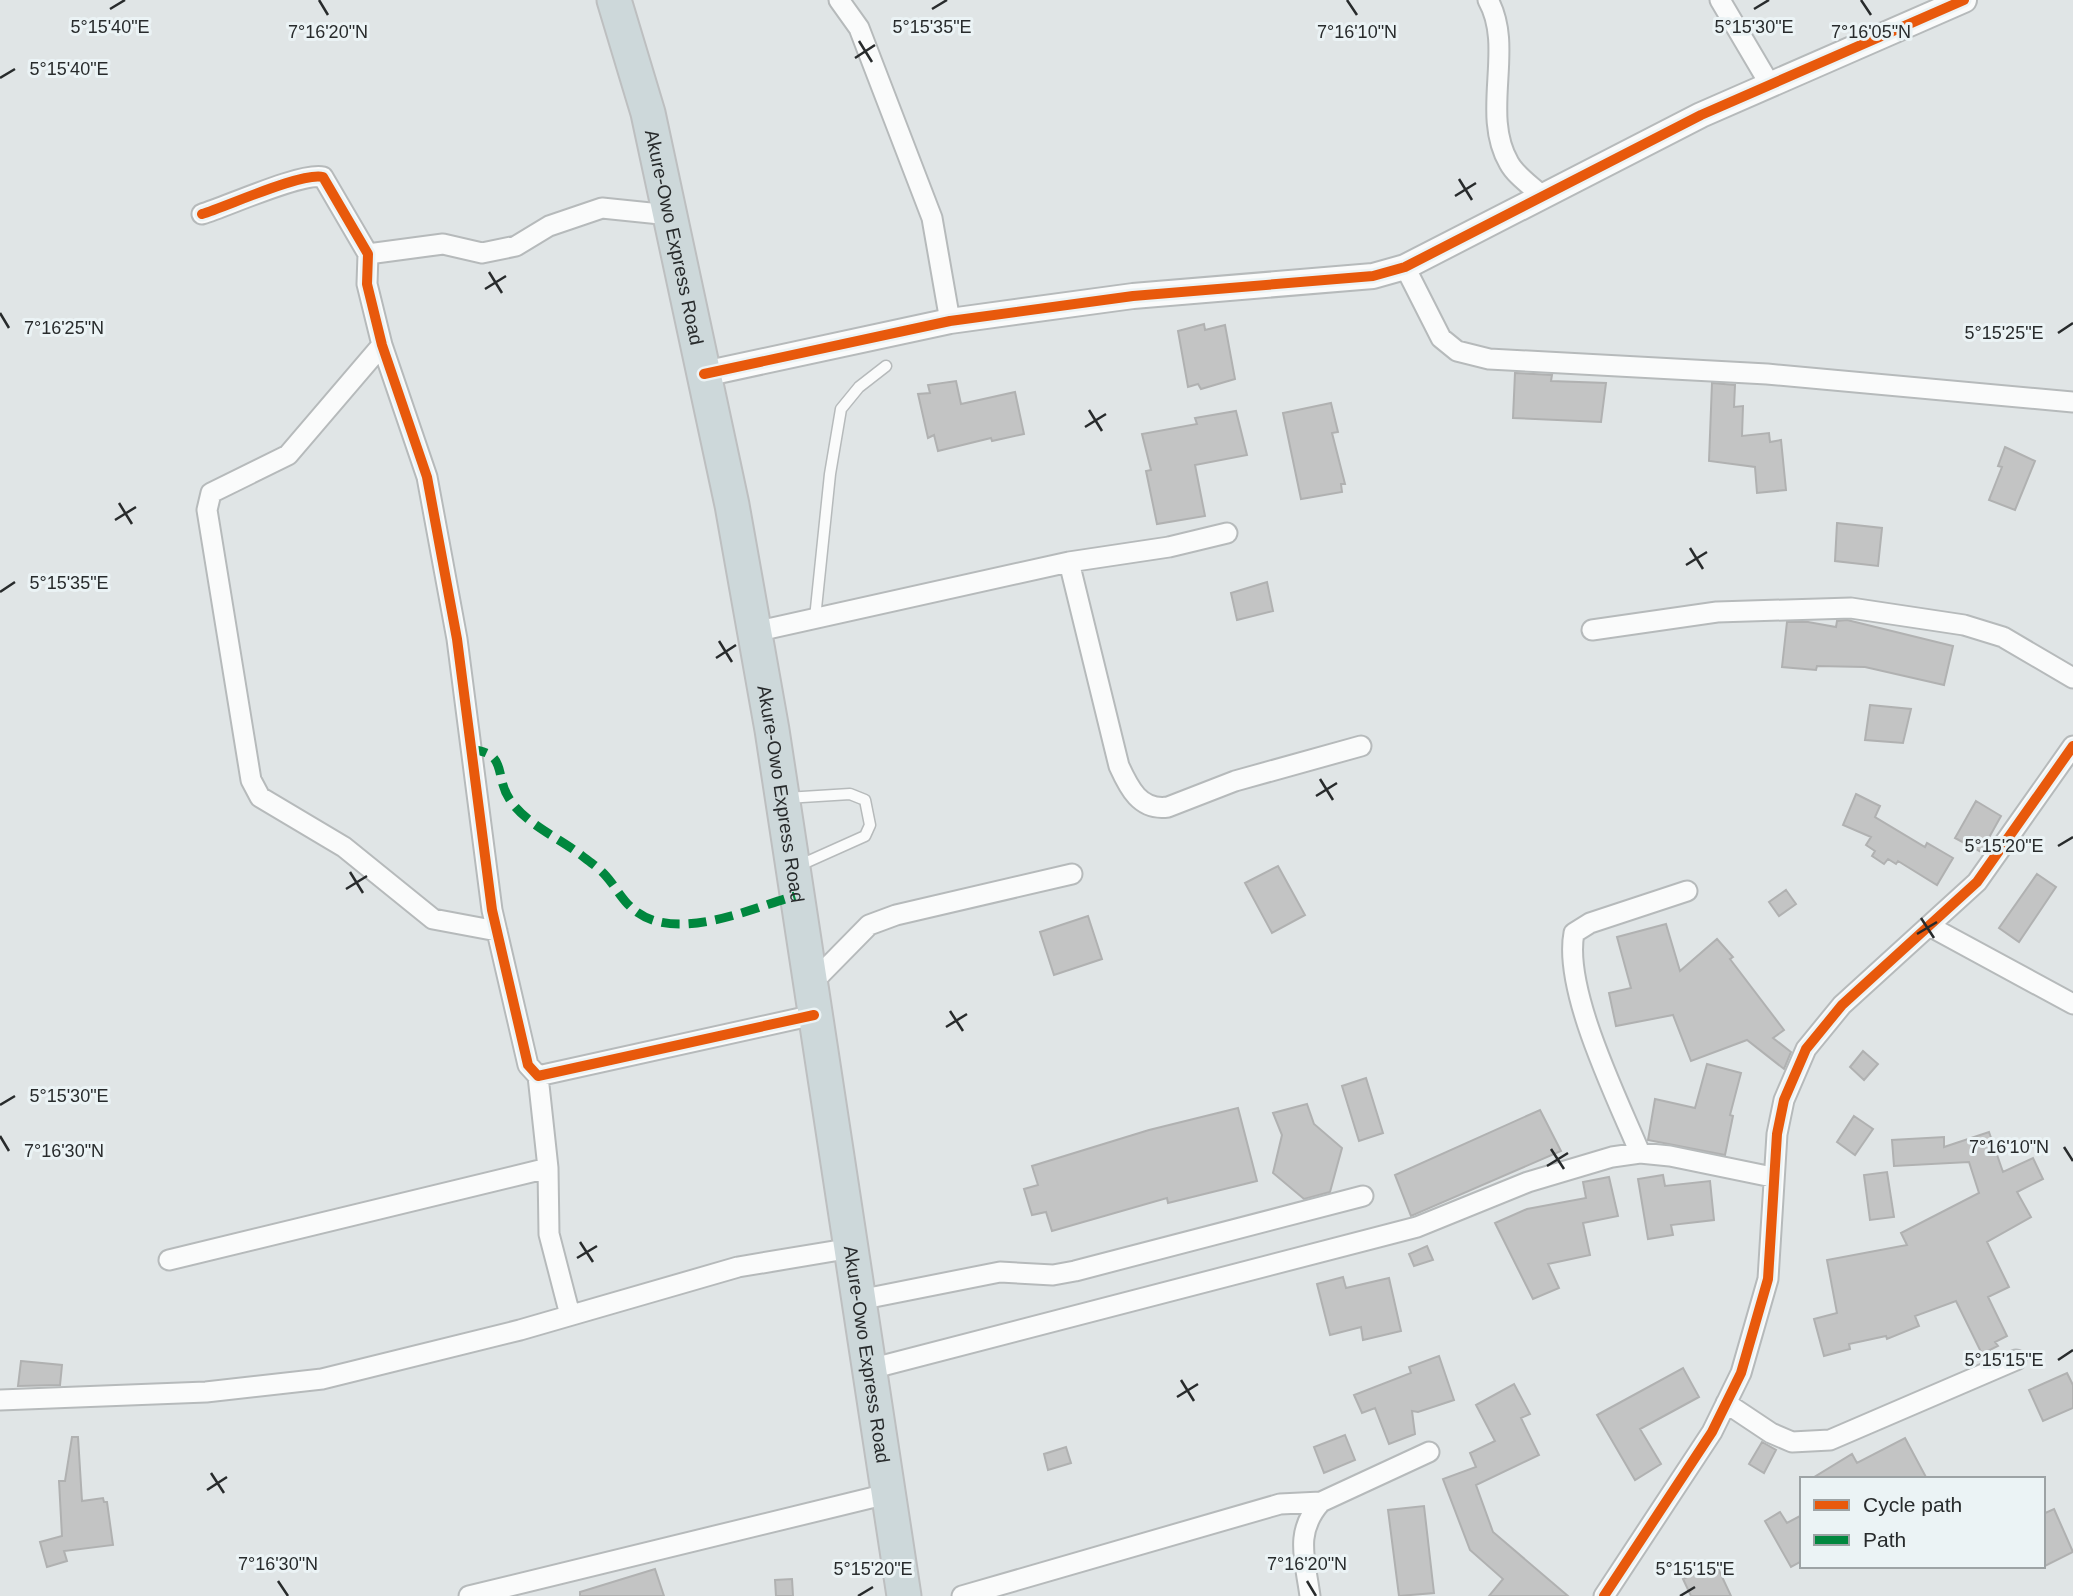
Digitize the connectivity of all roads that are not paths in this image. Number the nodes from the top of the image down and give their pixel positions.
1 (614, 0) edge
2 (839, 0) edge
3 (1488, 0) edge
4 (1720, 0) edge
5 (1964, 0) edge
6 (1769, 83) junction
7 (1544, 197) junction
8 (202, 214) dead end
9 (670, 215) junction
10 (368, 254) junction
11 (1405, 267) junction
12 (950, 321) junction
13 (383, 345) junction
14 (886, 366) dead end
15 (704, 374) junction
16 (2073, 402) edge
17 (1227, 533) dead end
18 (1069, 562) junction
19 (816, 618) junction
20 (1592, 630) dead end
21 (754, 632) junction
22 (2073, 678) edge
23 (1361, 746) dead end
24 (2073, 746) edge
25 (2068, 766) edge
26 (782, 798) junction
27 (792, 870) junction
28 (1072, 874) dead end
29 (1687, 891) dead end
30 (1931, 927) junction
31 (497, 932) junction
32 (812, 1000) junction
33 (2073, 1004) edge
34 (538, 1076) junction
35 (1640, 1153) junction
36 (548, 1168) junction
37 (1772, 1177) junction
38 (1363, 1196) dead end
39 (852, 1248) junction
40 (169, 1260) dead end
41 (859, 1300) junction
42 (570, 1315) junction
43 (2016, 1360) dead end
44 (870, 1369) junction
45 (0, 1400) edge
46 (1726, 1403) junction
47 (1430, 1452) dead end
48 (887, 1494) junction
49 (1321, 1502) junction
50 (469, 1596) edge
51 (904, 1596) edge
52 (962, 1596) edge
53 (1310, 1596) edge
54 (1604, 1596) edge

1 - 9 highway, Akure-Owo Express Road
2 - 12 street
3 - 7 street
4 - 6 street
5 - 6 street
6 - 7 street
7 - 11 street
8 - 10 street
9 - 10 street
9 - 15 highway, Akure-Owo Express Road
10 - 13 street
11 - 12 street
11 - 16 street
12 - 15 street
13 - 31 street
13 - 31 street
14 - 19 lane
15 - 21 highway, Akure-Owo Express Road
17 - 18 street
18 - 19 street
18 - 23 street
19 - 21 street
20 - 22 street
21 - 26 highway, Akure-Owo Express Road
24 - 25 street
25 - 30 street
26 - 27 highway, Akure-Owo Express Road
26 - 27 lane
27 - 32 highway, Akure-Owo Express Road
28 - 32 street
29 - 35 street
30 - 33 street
30 - 37 street
31 - 34 street
32 - 34 street
32 - 39 highway, Akure-Owo Express Road
34 - 36 street
35 - 37 street
35 - 44 street
36 - 40 street
36 - 42 street
37 - 46 street
38 - 41 street
39 - 41 highway, Akure-Owo Express Road
39 - 42 street
41 - 44 highway, Akure-Owo Express Road
42 - 45 street
43 - 46 street
44 - 48 highway, Akure-Owo Express Road
46 - 54 street
47 - 49 street
48 - 50 street
48 - 51 highway, Akure-Owo Express Road
49 - 52 street
49 - 53 street

